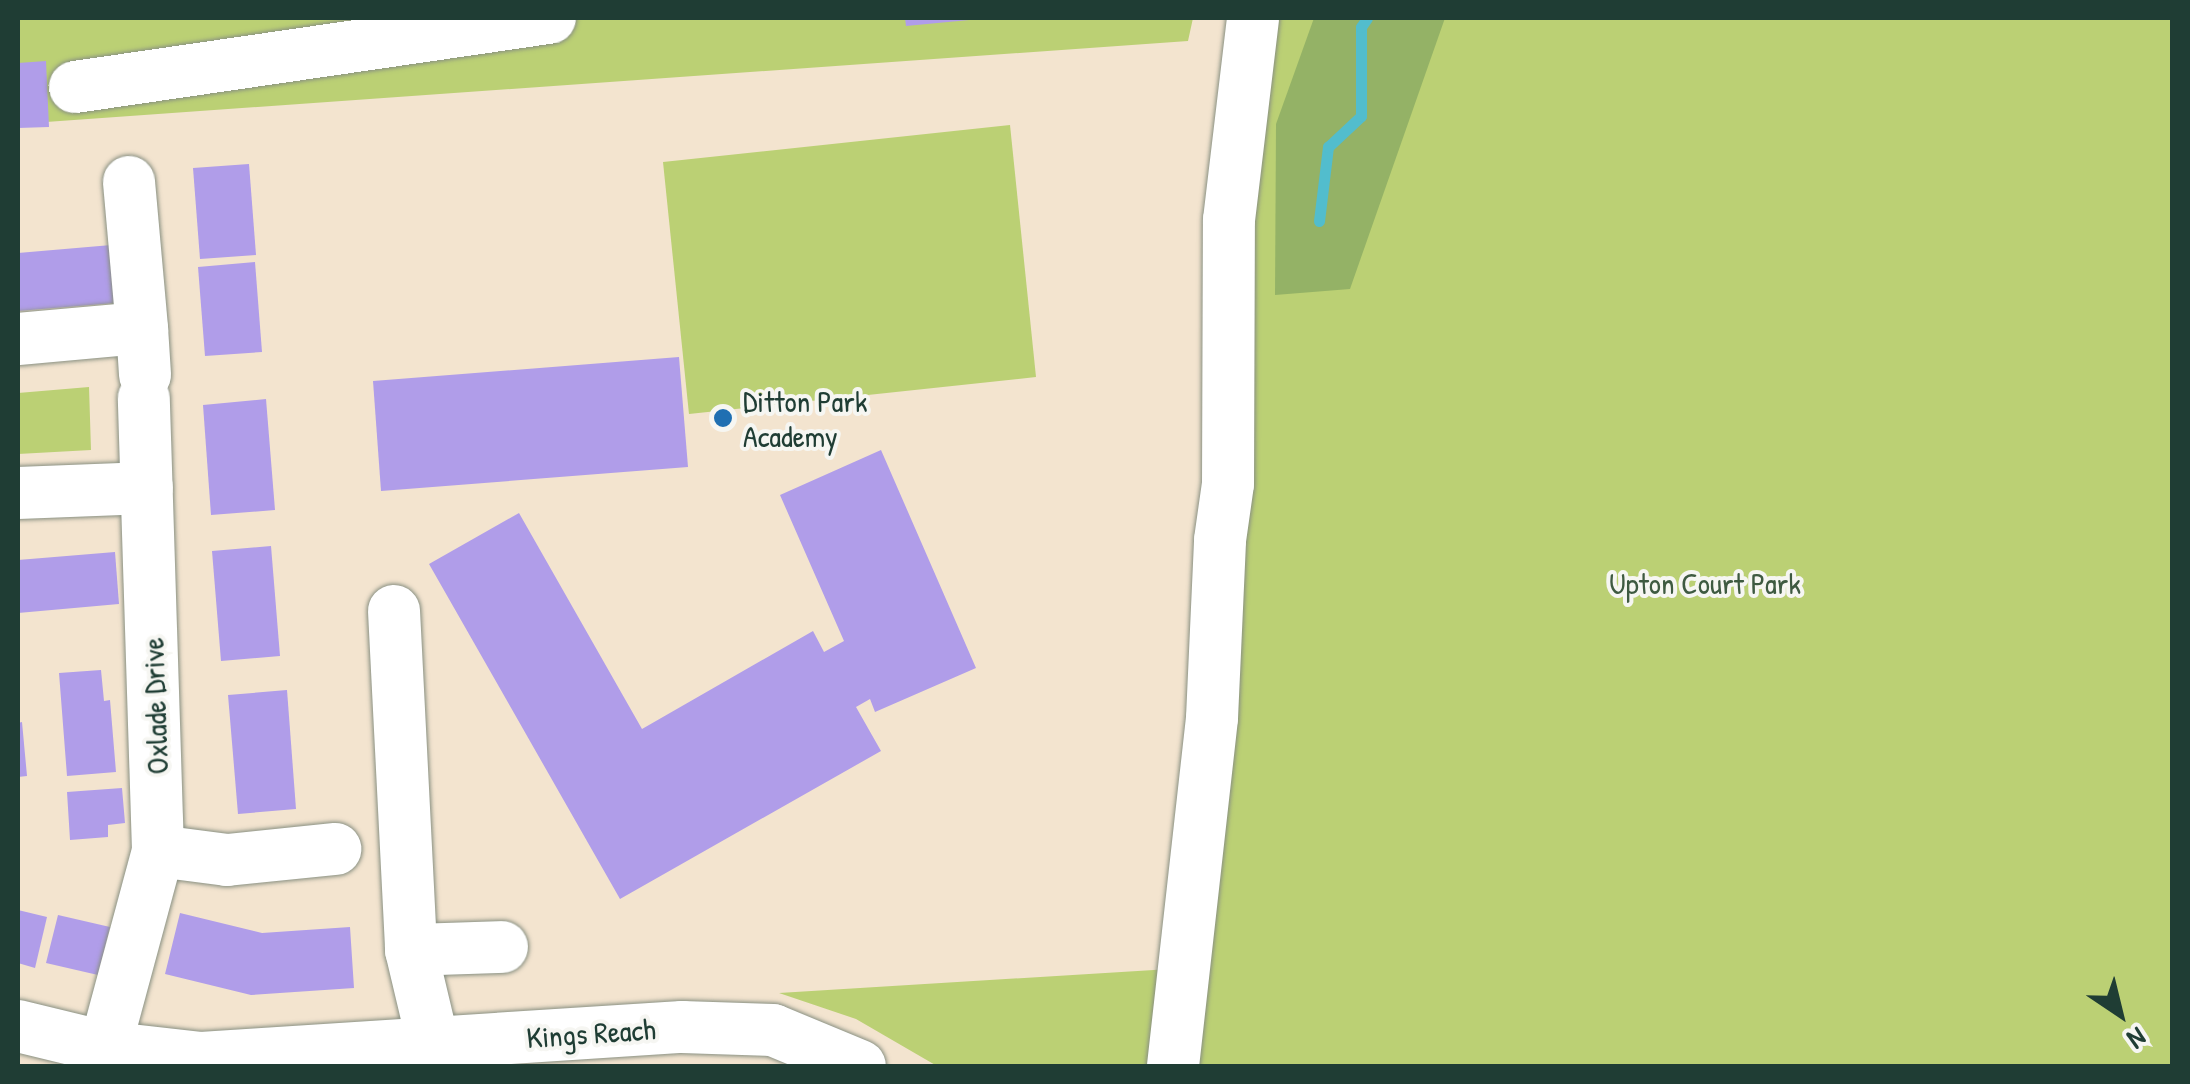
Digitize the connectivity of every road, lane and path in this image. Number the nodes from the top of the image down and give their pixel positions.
1 (550, 18) edge
2 (1253, 18) edge
3 (76, 87) dead end
4 (130, 182) dead end
5 (18, 339) edge
6 (144, 367) junction
7 (147, 488) junction
8 (18, 493) edge
9 (394, 610) dead end
10 (335, 849) dead end
11 (158, 851) junction
12 (502, 946) dead end
13 (411, 950) junction
14 (18, 1026) edge
15 (462, 1050) edge
16 (102, 1057) edge
17 (860, 1066) edge
18 (1173, 1066) edge

1 - 3 street
2 - 18 street
4 - 6 street, Oxlade Drive
5 - 6 street
6 - 7 street, Oxlade Drive
7 - 8 street
7 - 11 street, Oxlade Drive
9 - 13 street
10 - 11 street
11 - 16 street, Oxlade Drive
12 - 13 street
13 - 15 street
14 - 16 street, Kings Reach
15 - 16 street, Kings Reach
15 - 17 street, Kings Reach

